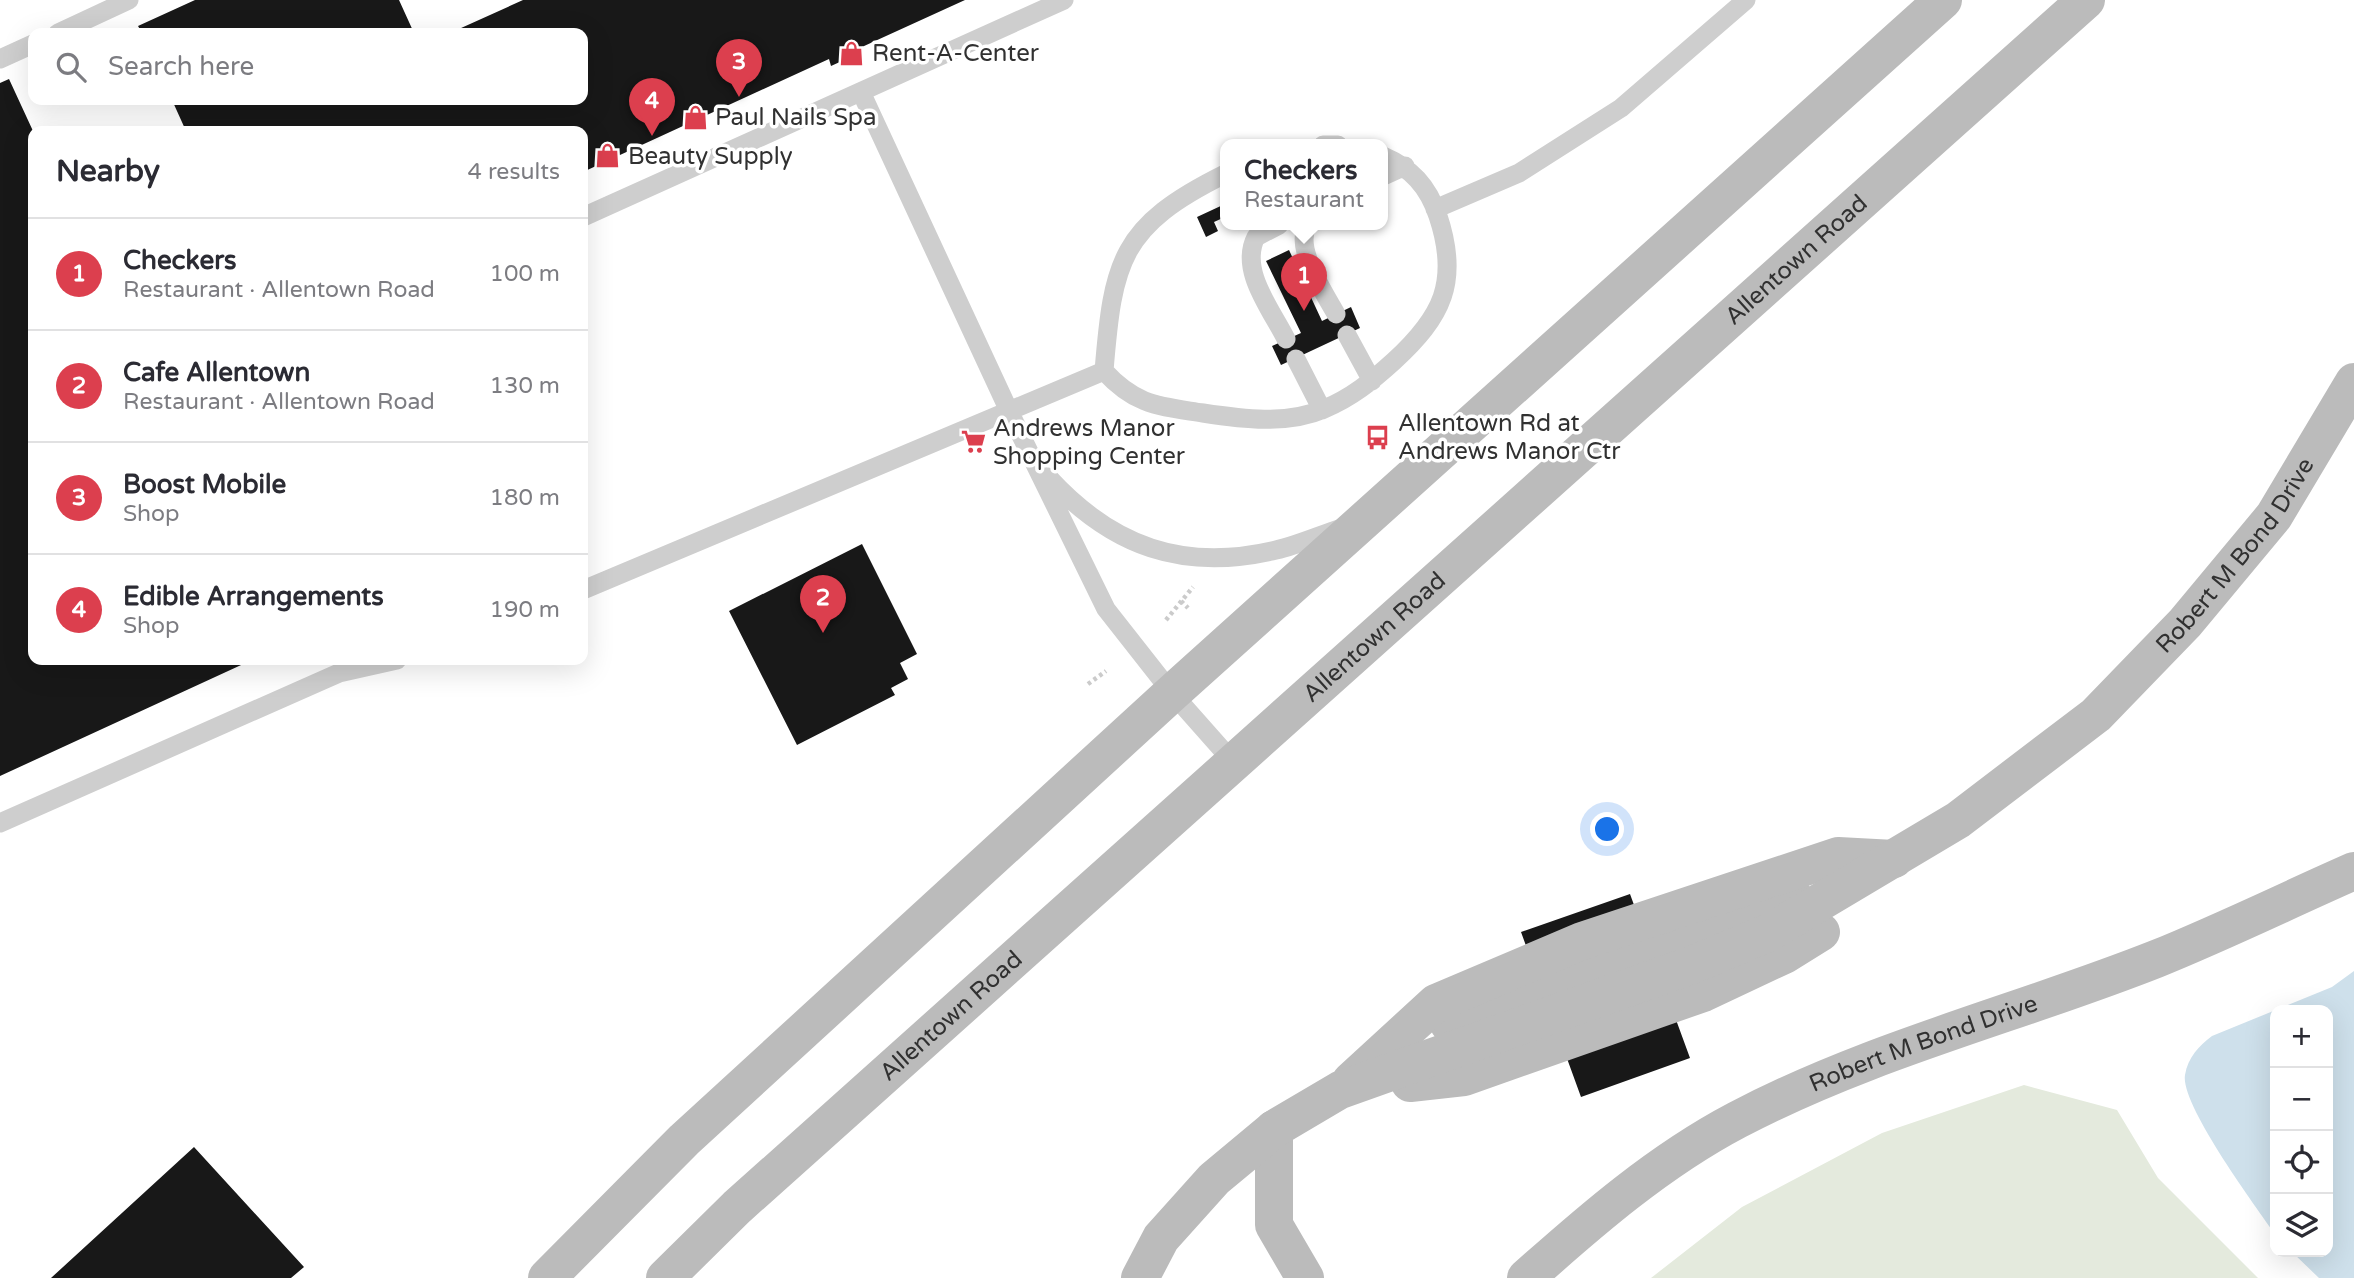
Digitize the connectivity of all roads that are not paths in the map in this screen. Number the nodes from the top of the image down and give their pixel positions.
1 (130, 0) edge
2 (1064, 0) edge
3 (1746, 0) edge
4 (1943, 0) edge
5 (2086, 0) edge
6 (69, 28) edge
7 (28, 46) edge
8 (0, 59) edge
9 (861, 92) junction
10 (1388, 158) edge
11 (1405, 166) junction
12 (1388, 174) edge
13 (1220, 177) edge
14 (1435, 209) junction
15 (588, 215) edge
16 (1269, 230) edge
17 (1305, 230) edge
18 (1336, 314) dead end
19 (1347, 335) dead end
20 (1286, 339) dead end
21 (1296, 359) dead end
22 (1104, 371) junction
23 (1372, 381) junction
24 (2354, 382) edge
25 (1322, 410) junction
26 (1009, 411) junction
27 (1034, 460) junction
28 (1360, 522) junction
29 (588, 588) edge
30 (375, 665) edge
31 (1172, 692) junction
32 (1234, 763) junction
33 (0, 823) edge
34 (1894, 859) junction
35 (2354, 871) edge
36 (1340, 1090) junction
37 (1274, 1129) junction
38 (547, 1278) edge
39 (665, 1278) edge
40 (1140, 1278) edge
41 (1305, 1278) edge
42 (1526, 1278) edge

1 - 6 lane
2 - 9 lane
3 - 14 lane
4 - 28 main road
5 - 32 main road, Allentown Road
7 - 8 lane
9 - 15 lane
9 - 26 lane
10 - 11 lane
11 - 12 lane
11 - 14 lane
13 - 22 lane
14 - 23 lane
16 - 20 lane
17 - 18 lane
19 - 23 lane
21 - 25 lane
22 - 25 lane
22 - 26 lane
23 - 25 lane
24 - 34 main road, Robert M Bond Drive
26 - 27 lane
26 - 29 lane
27 - 28 lane
27 - 31 lane
28 - 31 main road
30 - 33 lane
31 - 32 lane
31 - 38 main road
32 - 39 main road, Allentown Road
34 - 36 main road, Robert M Bond Drive
34 - 36 main road, Robert M Bond Drive
35 - 42 main road, Robert M Bond Drive
36 - 37 main road, Robert M Bond Drive
37 - 40 main road, Robert M Bond Drive
37 - 41 main road

